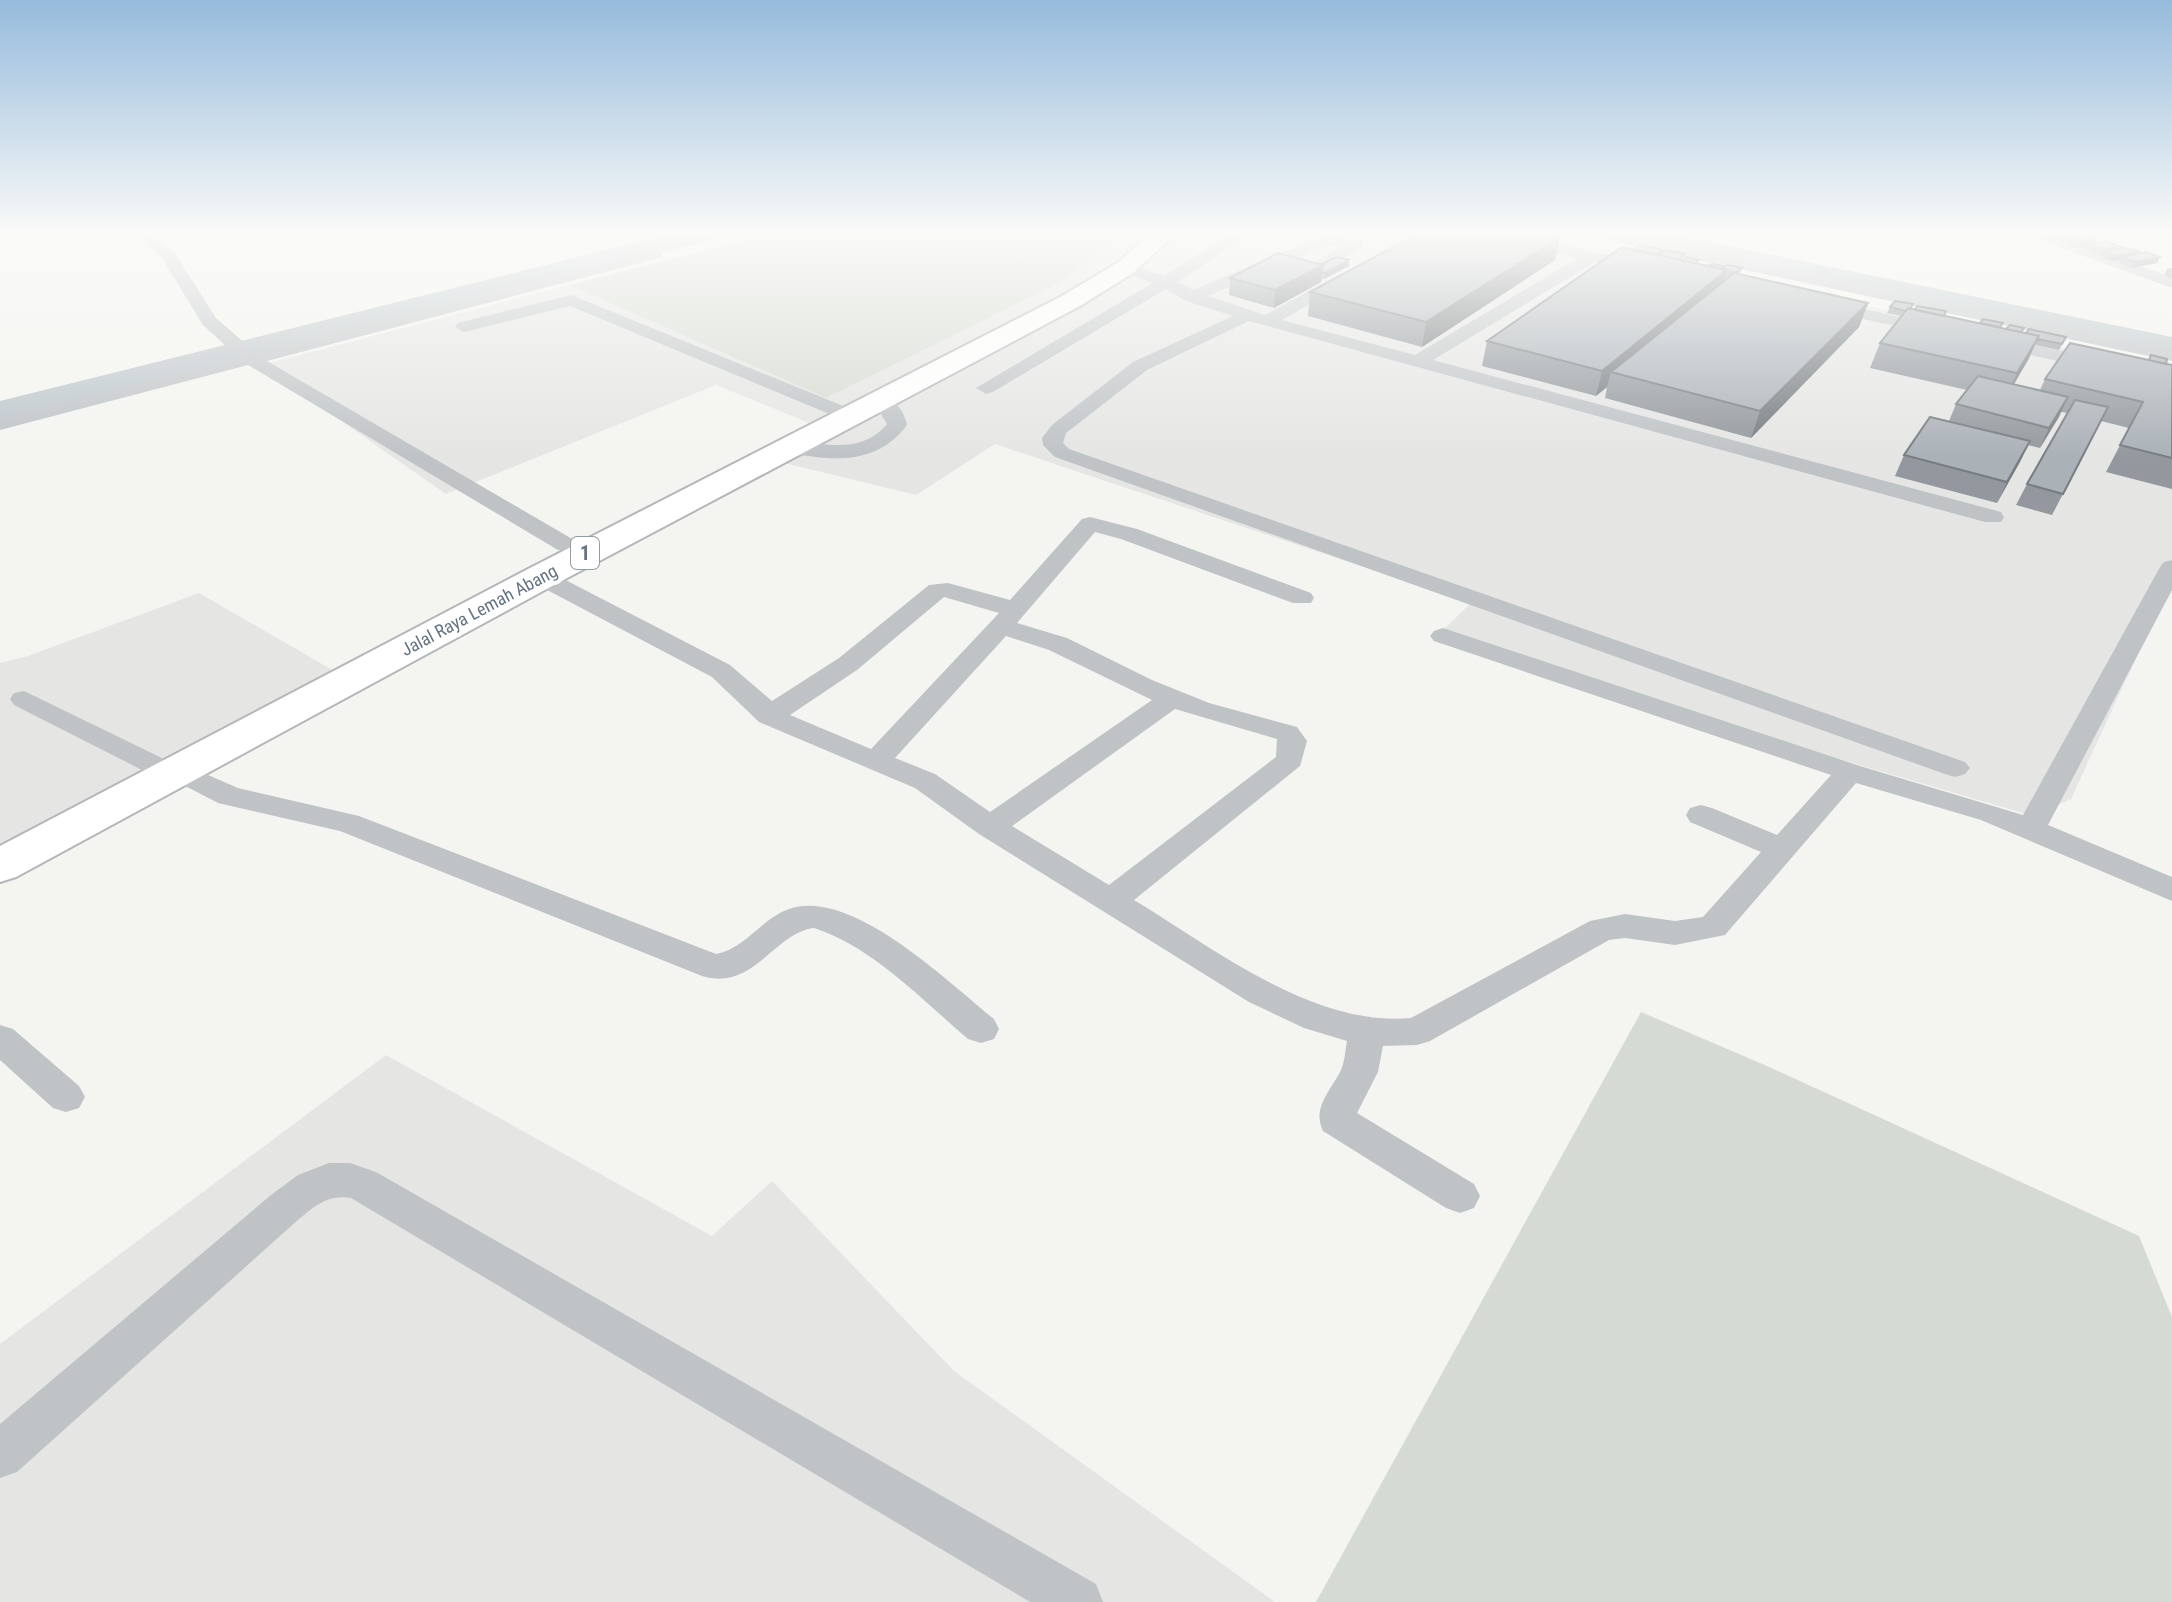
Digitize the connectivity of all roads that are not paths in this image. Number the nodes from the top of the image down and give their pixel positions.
1 (202, 309) edge
2 (431, 309) edge
3 (536, 309) edge
4 (592, 309) edge
5 (1030, 309) edge
6 (1056, 309) edge
7 (1121, 309) edge
8 (1229, 309) edge
9 (1277, 309) edge
10 (1505, 309) edge
11 (1840, 309) edge
12 (1953, 309) edge
13 (1258, 318) junction
14 (464, 327) dead end
15 (245, 354) junction
16 (2172, 355) edge
17 (1420, 360) junction
18 (2172, 380) edge
19 (986, 388) dead end
20 (834, 409) junction
21 (0, 424) edge
22 (1993, 517) dead end
23 (566, 545) junction
24 (2172, 567) edge
25 (541, 577) junction
26 (1302, 598) dead end
27 (1006, 618) junction
28 (1443, 636) dead end
29 (1173, 698) junction
30 (24, 699) dead end
31 (769, 716) junction
32 (876, 761) junction
33 (165, 768) junction
34 (1955, 768) dead end
35 (1850, 772) junction
36 (1701, 815) dead end
37 (990, 827) junction
38 (2031, 829) junction
39 (0, 843) edge
40 (1783, 849) junction
41 (0, 866) edge
42 (2172, 890) edge
43 (1110, 901) junction
44 (981, 1029) dead end
45 (1367, 1031) junction
46 (0, 1039) edge
47 (66, 1097) dead end
48 (1460, 1196) dead end
49 (0, 1455) edge
50 (1078, 1602) edge

1 - 15 street
2 - 15 street
3 - 14 street
4 - 20 street
5 - 20 highway, Jalal Raya Lemah Abang / 1
6 - 25 highway, Jalal Raya Lemah Abang / 1
7 - 19 street
8 - 13 street
9 - 13 street
10 - 17 street
11 - 18 street
12 - 16 street
13 - 17 street
13 - 34 street
15 - 21 street
15 - 23 street
17 - 22 street
20 - 23 highway, Jalal Raya Lemah Abang / 1
23 - 33 highway, Jalal Raya Lemah Abang / 1
24 - 38 street
25 - 31 street
25 - 33 highway, Jalal Raya Lemah Abang / 1
26 - 27 street
27 - 29 street
27 - 31 street
27 - 32 street
28 - 35 street
29 - 37 street
29 - 43 street
30 - 33 street
31 - 32 street
32 - 37 street
33 - 39 highway, Jalal Raya Lemah Abang / 1
33 - 41 highway, Jalal Raya Lemah Abang / 1
33 - 44 street
35 - 38 street
35 - 40 street
36 - 40 street
37 - 43 street
38 - 42 street
40 - 45 street
43 - 45 street
45 - 48 street
46 - 47 street
49 - 50 street

